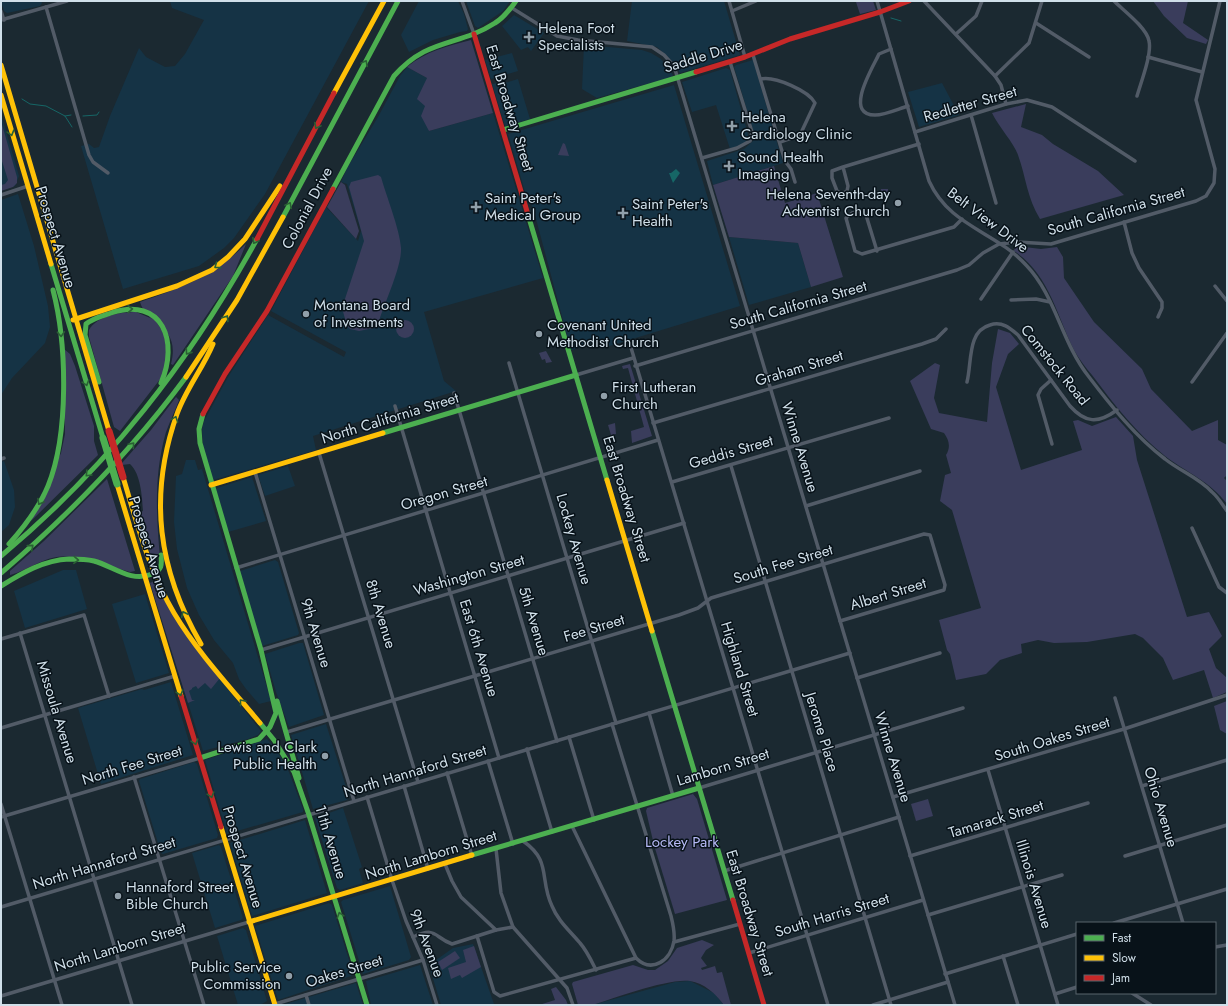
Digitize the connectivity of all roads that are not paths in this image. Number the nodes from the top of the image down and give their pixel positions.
1 (46, 1) edge
2 (67, 1) edge
3 (384, 1) edge
4 (398, 1) edge
5 (462, 1) edge
6 (516, 1) edge
7 (729, 1) edge
8 (756, 1) edge
9 (877, 1) edge
10 (909, 1) edge
11 (924, 1) edge
12 (982, 1) edge
13 (1042, 1) edge
14 (1114, 1) edge
15 (1220, 1) edge
16 (47, 7) junction
17 (512, 8) junction
18 (1, 11) edge
19 (732, 11) junction
20 (880, 12) junction
21 (2, 20) edge
22 (1036, 23) junction
23 (474, 34) junction
24 (956, 34) junction
25 (891, 49) junction
26 (754, 55) junction
27 (1089, 57) dead end
28 (1148, 57) junction
29 (745, 58) junction
30 (730, 62) junction
31 (1, 65) edge
32 (1202, 72) junction
33 (996, 76) junction
34 (679, 78) junction
35 (762, 79) junction
36 (1, 95) edge
37 (1137, 96) dead end
38 (1006, 104) junction
39 (908, 106) junction
40 (971, 116) junction
41 (503, 130) junction
42 (915, 132) junction
43 (780, 142) junction
44 (919, 144) junction
45 (300, 158) junction
46 (702, 158) junction
47 (1135, 161) dead end
48 (843, 167) junction
49 (108, 173) dead end
50 (795, 182) dead end
51 (35, 184) junction
52 (27, 187) junction
53 (1, 195) edge
54 (996, 203) dead end
55 (962, 219) junction
56 (1124, 222) junction
57 (43, 241) junction
58 (999, 244) junction
59 (877, 251) junction
60 (1013, 252) junction
61 (1215, 286) dead end
62 (981, 299) dead end
63 (1011, 300) dead end
64 (1227, 301) edge
65 (1050, 302) junction
66 (1158, 317) dead end
67 (75, 318) junction
68 (946, 329) dead end
69 (754, 331) junction
70 (71, 332) junction
71 (1227, 333) edge
72 (216, 334) junction
73 (629, 341) dead end
74 (633, 358) junction
75 (509, 363) dead end
76 (635, 366) junction
77 (576, 376) junction
78 (1051, 380) junction
79 (967, 382) dead end
80 (1192, 382) dead end
81 (771, 389) junction
82 (454, 393) dead end
83 (518, 393) junction
84 (395, 406) dead end
85 (1117, 410) junction
86 (460, 411) junction
87 (103, 412) junction
88 (889, 418) dead end
89 (653, 423) junction
90 (133, 424) junction
91 (402, 428) junction
92 (658, 440) junction
93 (1052, 444) dead end
94 (788, 448) junction
95 (319, 453) junction
96 (601, 457) junction
97 (730, 466) junction
98 (920, 471) dead end
99 (255, 472) junction
100 (543, 476) junction
101 (672, 482) junction
102 (212, 485) junction
103 (160, 492) junction
104 (484, 493) junction
105 (806, 506) junction
106 (426, 511) junction
107 (1227, 511) edge
108 (684, 522) junction
109 (1192, 528) dead end
110 (344, 535) junction
111 (626, 541) junction
112 (1, 551) edge
113 (279, 554) junction
114 (1, 556) edge
115 (567, 558) junction
116 (823, 565) junction
117 (236, 568) junction
118 (1, 573) edge
119 (154, 573) junction
120 (144, 576) junction
121 (508, 576) junction
122 (766, 582) junction
123 (1, 586) edge
124 (942, 591) joint
125 (450, 593) junction
126 (1227, 593) edge
127 (708, 601) junction
128 (369, 617) junction
129 (840, 621) junction
130 (650, 623) junction
131 (20, 633) junction
132 (304, 636) junction
133 (1, 639) edge
134 (592, 640) junction
135 (261, 650) junction
136 (850, 653) junction
137 (940, 653) dead end
138 (533, 658) junction
139 (791, 671) junction
140 (218, 672) junction
141 (475, 675) junction
142 (175, 676) junction
143 (857, 678) junction
144 (271, 688) junction
145 (733, 688) junction
146 (1227, 695) edge
147 (109, 696) junction
148 (1115, 698) dead end
149 (394, 699) junction
150 (675, 706) junction
151 (963, 708) dead end
152 (649, 713) junction
153 (45, 715) junction
154 (330, 718) junction
155 (616, 723) junction
156 (612, 724) junction
157 (1, 728) edge
158 (1124, 729) junction
159 (267, 732) junction
160 (287, 732) junction
161 (874, 736) junction
162 (569, 737) junction
163 (557, 741) junction
164 (527, 750) junction
165 (816, 753) junction
166 (200, 758) junction
167 (499, 758) junction
168 (1227, 760) edge
169 (488, 761) junction
170 (758, 770) junction
171 (988, 770) junction
172 (447, 773) junction
173 (134, 777) junction
174 (418, 782) junction
175 (404, 786) junction
176 (1142, 786) junction
177 (700, 788) junction
178 (304, 796) junction
179 (673, 796) junction
180 (70, 797) junction
181 (367, 797) junction
182 (893, 798) junction
183 (354, 801) junction
184 (1088, 803) dead end
185 (1, 804) edge
186 (638, 807) junction
187 (310, 815) junction
188 (3, 817) edge
189 (899, 817) junction
190 (594, 820) junction
191 (1227, 825) edge
192 (572, 826) junction
193 (1005, 829) junction
194 (552, 832) junction
195 (840, 835) junction
196 (225, 840) junction
197 (523, 841) junction
198 (513, 844) junction
199 (1159, 844) junction
200 (496, 849) junction
201 (783, 853) junction
202 (472, 856) junction
203 (910, 856) junction
204 (1125, 856) dead end
205 (159, 860) junction
206 (445, 864) junction
207 (428, 869) junction
208 (724, 870) junction
209 (1062, 875) dead end
210 (94, 879) junction
211 (392, 880) junction
212 (1023, 887) junction
213 (1227, 889) edge
214 (334, 897) junction
215 (29, 898) junction
216 (923, 900) junction
217 (1178, 904) junction
218 (1, 907) edge
219 (928, 915) junction
220 (865, 918) junction
221 (250, 922) junction
222 (1117, 922) edge
223 (1183, 922) edge
224 (740, 924) junction
225 (514, 928) junction
226 (496, 930) junction
227 (1076, 934) edge
228 (807, 935) junction
229 (477, 936) junction
230 (413, 937) junction
231 (184, 942) junction
232 (674, 942) junction
233 (1040, 945) junction
234 (1227, 945) edge
235 (1216, 947) edge
236 (749, 953) junction
237 (1003, 956) junction
238 (636, 958) junction
239 (423, 960) junction
240 (119, 961) junction
241 (596, 970) junction
242 (946, 974) junction
243 (359, 979) junction
244 (54, 980) junction
245 (560, 980) junction
246 (948, 982) junction
247 (1076, 988) edge
248 (1055, 994) junction
249 (1134, 994) edge
250 (306, 995) junction
251 (1, 996) edge
252 (890, 1000) junction
253 (62, 1005) edge
254 (132, 1005) edge
255 (204, 1005) edge
256 (273, 1005) edge
257 (309, 1005) edge
258 (367, 1005) edge
259 (437, 1005) edge
260 (573, 1005) edge
261 (764, 1005) edge
262 (828, 1005) edge
263 (873, 1005) edge
264 (891, 1005) edge
265 (955, 1005) edge
266 (1018, 1005) edge
267 (1058, 1005) edge
268 (1151, 1005) edge

1 - 16 street
2 - 16 street
3 -> 45 main road
72 -> 4 main road
5 - 23 street, East Broadway Street
6 - 17 main road, Colonial Drive
7 - 19 street
8 - 19 street
9 - 20 street, Belt View Drive
10 - 20 main road, Saddle Drive
11 - 24 street
12 - 24 street
13 - 22 street
14 - 28 street
15 - 32 street, South California Street
16 - 21 street
16 - 49 street
17 - 23 main road, Colonial Drive
17 - 34 street, Winne Avenue
18 - 21 street
19 - 29 street
20 - 25 street, Belt View Drive
20 - 26 main road, Saddle Drive
22 - 27 street
22 - 33 street
23 - 41 main road, East Broadway Street
23 - 102 main road, Colonial Drive
24 - 33 street
25 - 39 street, Belt View Drive
25 - 39 street
26 - 29 main road, Saddle Drive
26 - 35 street
28 - 32 street
28 - 37 street
29 - 30 main road, Saddle Drive
30 - 34 main road, Saddle Drive
30 - 46 street
31 - 51 main road, Prospect Avenue
32 - 56 street, South California Street
33 - 38 street
34 - 41 main road, Saddle Drive
34 - 46 street, Winne Avenue
35 - 43 street
35 - 43 street
36 -> 52 main road, Prospect Avenue
38 - 40 street, Redletter Street
38 - 47 street, Redletter Street
39 - 42 street, Belt View Drive
40 - 42 street, Redletter Street
40 - 54 street
41 - 77 main road, East Broadway Street
42 - 44 street, Belt View Drive
43 - 50 street
44 - 48 street
44 - 55 street, Belt View Drive
45 -> 67 main road
45 -> 90 main road
46 - 69 street, Winne Avenue
48 - 48 street
51 - 52 street
51 - 67 main road, Prospect Avenue
52 - 53 street
52 - 57 main road, Prospect Avenue
55 - 58 street, Belt View Drive
55 - 59 street
56 - 58 street, South California Street
56 - 66 street
57 - 70 main road, Prospect Avenue
57 -> 112 main road
58 - 60 street, Belt View Drive
58 - 69 street, South California Street
59 - 59 street
60 - 62 street
60 - 65 street, Belt View Drive
61 - 64 street
63 - 65 street
65 - 85 street, Belt View Drive
67 - 70 main road
67 - 87 main road, Prospect Avenue
68 - 81 street, Graham Street
69 - 76 street, South California Street
69 - 81 street, Winne Avenue
70 -> 120 main road, Prospect Avenue, bridge
71 - 80 street
103 -> 72 main road
118 -> 72 main road
73 - 74 street, Highland Street
74 - 76 street, Highland Street
74 - 77 street
75 - 83 street, Lockey Avenue
76 - 89 street, Highland Street
77 - 83 main road, North California Street
77 - 96 main road, East Broadway Street
78 - 79 street, Comstock Road
78 - 85 street, Comstock Road
78 - 93 street
81 - 89 street, Graham Street
81 - 94 street, Winne Avenue
82 - 86 street, 5th Avenue
83 - 86 main road, North California Street
83 - 100 street, Lockey Avenue
84 - 91 street, East 6th Avenue
85 - 107 street, Belt View Drive
86 - 91 main road, North California Street
86 - 104 street, 5th Avenue
87 -> 90 main road
87 - 119 main road, Prospect Avenue, bridge
88 - 94 street, Geddis Street
89 - 92 street, Highland Street
90 -> 114 main road
91 - 95 main road, North California Street
91 - 106 street, East 6th Avenue
92 - 96 street, Oregon Street
92 - 101 street, Highland Street
94 - 97 street, Geddis Street
94 - 105 street, Winne Avenue
95 - 99 main road, North California Street
95 - 110 street, 8th Avenue
96 - 100 street, Oregon Street
96 - 111 main road, East Broadway Street
97 - 101 street, Geddis Street
97 - 122 street, Jerome Place
98 - 105 street
99 - 102 main road, North California Street
99 - 113 street, 9th Avenue
100 - 104 street, Oregon Street
100 - 115 street, Lockey Avenue
101 - 108 street, Highland Street
102 - 117 main road, 11th Avenue
103 - 119 main road
140 -> 103 main road
104 - 106 street, Oregon Street
104 - 121 street, 5th Avenue
105 - 116 street, Winne Avenue
106 - 110 street, Oregon Street
106 - 125 street, East 6th Avenue
108 - 111 street, Washington Street
108 - 127 street, Highland Street
109 - 126 street
110 - 113 street, Oregon Street
110 - 128 street, 8th Avenue
111 - 115 street, Washington Street
111 - 130 main road, East Broadway Street
113 - 117 street, Oregon Street
113 - 132 street, 9th Avenue
115 - 121 street, Washington Street
115 - 134 street, Lockey Avenue
116 - 122 street, South Fee Street
116 - 124 street, South Fee Street
116 - 129 street, Winne Avenue
117 - 135 main road, 11th Avenue
119 - 120 main road
119 - 140 main road, Prospect Avenue
123 -> 120 main road
120 - 142 main road, Prospect Avenue
121 - 125 street, Washington Street
121 - 138 street, 5th Avenue
122 - 127 street, South Fee Street
122 - 139 street, Jerome Place
124 - 129 street, Albert Street
125 - 128 street, Washington Street
125 - 141 street, East 6th Avenue
127 - 130 street, South Fee Street
127 - 145 street, Highland Street
128 - 132 street, Washington Street
128 - 149 street, 8th Avenue
129 - 136 street, Winne Avenue
130 - 134 street, Fee Street
130 - 150 main road, East Broadway Street
131 - 133 street
131 - 147 street
131 - 153 street, Missoula Avenue
132 - 135 street, Washington Street
132 - 154 street, 9th Avenue
134 - 138 street, Fee Street
134 - 155 street, Lockey Avenue
135 - 144 main road, 11th Avenue
136 - 139 street, North Hannaford Street
136 - 143 street, Winne Avenue
137 - 143 street
138 - 141 street, Fee Street
138 - 163 street, 5th Avenue
139 - 145 street, North Hannaford Street
139 - 165 street, Jerome Place
159 -> 140 main road, Prospect Avenue
141 - 149 street
141 - 167 street, East 6th Avenue
142 - 147 street
142 -> 166 main road, Prospect Avenue
143 - 161 street, Winne Avenue
144 - 159 main road, 11th Avenue
144 - 160 main road, 11th Avenue
145 - 150 street, North Hannaford Street
145 - 170 street, Highland Street
146 - 158 street, South Oakes Street
147 - 153 street
148 - 158 street, Ohio Avenue
149 - 154 street
149 - 174 street, 8th Avenue
150 - 152 street, North Hannaford Street
150 - 177 main road, East Broadway Street
151 - 161 street, Lamborn Street
152 - 155 street, North Hannaford Street
152 - 179 street
153 - 157 street
153 - 180 street, Missoula Avenue
154 - 160 street
154 - 183 street, 9th Avenue
155 - 156 street, North Hannaford Street
156 - 162 street, North Hannaford Street
156 - 186 street
158 - 171 street, South Oakes Street
158 - 176 street, Ohio Avenue
159 - 166 main road, North Fee Street
159 - 178 main road, Prospect Avenue
160 - 178 main road, 11th Avenue
161 - 165 street, Lamborn Street
161 - 182 street, Winne Avenue
162 - 163 street, North Hannaford Street
162 - 190 street
163 - 164 street, North Hannaford Street
164 - 167 street, North Hannaford Street
164 - 194 street
165 - 170 street, Lamborn Street
165 - 195 street, Jerome Place
166 - 173 street, North Fee Street
166 -> 196 main road, Prospect Avenue
167 - 169 street, North Hannaford Street
168 - 176 street
169 - 172 street, North Hannaford Street
169 - 198 street
170 - 177 street, Lamborn Street
170 - 201 street, Highland Street
171 - 182 street, South Oakes Street
171 - 193 street, Illinois Avenue
172 - 174 street, North Hannaford Street
172 - 202 street
173 - 180 street, North Fee Street
173 - 205 street
174 - 175 street, North Hannaford Street
175 - 181 street, North Hannaford Street
175 - 207 street
176 - 199 street, Ohio Avenue
177 - 179 main road, Lamborn Street
177 - 208 main road, East Broadway Street
178 - 187 main road, 11th Avenue
179 - 186 main road, Lamborn Street
180 - 188 street, North Fee Street
180 - 210 street, Missoula Avenue
181 - 183 street, North Hannaford Street
181 - 211 street, 9th Avenue
182 - 189 street, Winne Avenue
183 - 187 street, North Hannaford Street
184 - 193 street, Tamarack Street
185 - 188 street
186 - 190 main road, North Lamborn Street
186 - 232 street
187 - 196 street, North Hannaford Street
187 - 214 main road, 11th Avenue
188 - 215 street
189 - 195 street
189 - 203 street, Winne Avenue
190 - 192 main road, North Lamborn Street
191 - 199 street
192 - 194 main road, North Lamborn Street
192 - 238 street
193 - 203 street, Tamarack Street
193 - 212 street, Illinois Avenue
194 - 197 main road, North Lamborn Street
195 - 201 street
195 - 220 street, Jerome Place
196 - 205 street, North Hannaford Street
196 - 221 main road, Prospect Avenue
197 - 198 main road, North Lamborn Street
197 - 241 street
198 - 200 main road, North Lamborn Street
199 - 204 street
199 - 217 street, Ohio Avenue
200 - 202 main road, North Lamborn Street
200 - 225 street
201 - 208 street
201 - 228 street, Highland Street
202 - 206 main road, North Lamborn Street
203 - 216 street, Winne Avenue
205 - 210 street, North Hannaford Street
205 - 231 street
206 - 207 main road, North Lamborn Street
206 - 226 street
207 - 211 main road, North Lamborn Street
208 - 224 main road, East Broadway Street
209 - 212 street
210 - 215 street, North Hannaford Street
210 - 240 street, Missoula Avenue
211 - 214 main road, North Lamborn Street
211 - 230 street, 9th Avenue
212 - 219 street
212 - 233 street, Illinois Avenue
213 - 217 street
214 - 221 main road, North Lamborn Street
243 -> 214 main road, 11th Avenue
215 - 218 street, North Hannaford Street
215 - 244 street
216 - 219 street, Winne Avenue
216 - 220 street, South Harris Street
217 - 222 street
217 - 223 street, Ohio Avenue
219 - 242 street, Winne Avenue
220 - 228 street, South Harris Street
220 - 252 street, Jerome Place
221 - 231 street, North Lamborn Street
221 - 256 main road, Prospect Avenue
224 - 232 street
224 - 236 main road, East Broadway Street
225 - 226 street
225 - 245 street
226 - 229 street
227 - 233 street
228 - 236 street, South Harris Street
228 - 262 street, Highland Street
229 - 230 street
229 - 245 street
230 - 239 street, 9th Avenue
231 - 240 street, North Lamborn Street
231 - 255 street
232 - 238 street
233 - 237 street
233 - 248 street, Illinois Avenue
234 - 235 street
236 - 261 main road, East Broadway Street
237 - 242 street
237 - 266 street
238 - 241 street
239 - 243 street, Oakes Street
239 - 259 street, 9th Avenue
240 - 244 street, North Lamborn Street
240 - 254 street, Missoula Avenue
241 - 245 street
242 - 246 street, Winne Avenue
243 - 250 street, Oakes Street
243 - 258 main road, 11th Avenue
244 - 251 street, North Lamborn Street
244 - 253 street
245 - 260 street
246 - 252 street
246 - 265 street, Winne Avenue
247 - 248 street
248 - 267 street, Illinois Avenue
249 - 268 street
250 - 256 street, Oakes Street
250 - 257 street
252 - 263 street
252 - 264 street, Jerome Place

